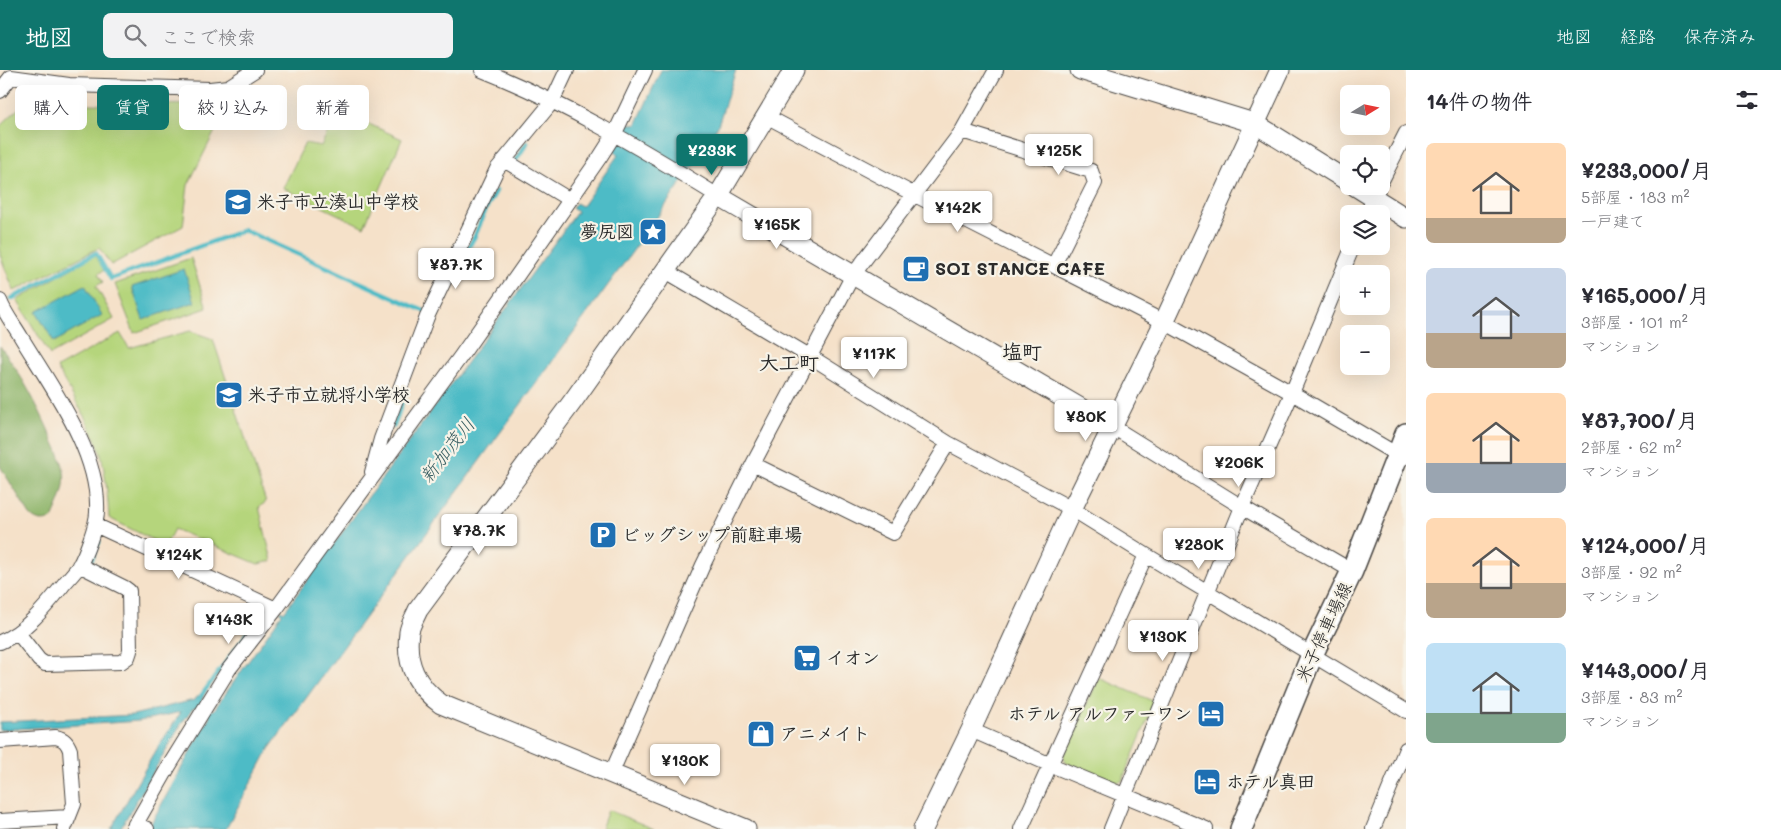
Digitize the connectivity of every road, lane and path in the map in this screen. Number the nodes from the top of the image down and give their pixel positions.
1 (255, 70) edge
2 (482, 70) edge
3 (567, 70) edge
4 (645, 70) edge
5 (794, 70) edge
6 (996, 70) edge
7 (1080, 70) edge
8 (1280, 70) edge
9 (0, 91) edge
10 (552, 102) junction
11 (766, 116) junction
12 (1254, 123) junction
13 (962, 131) junction
14 (1406, 133) edge
15 (621, 138) junction
16 (504, 160) junction
17 (1390, 165) edge
18 (1340, 176) edge
19 (1375, 195) edge
20 (718, 196) junction
21 (915, 196) junction
22 (570, 200) junction
23 (1406, 218) edge
24 (1349, 255) edge
25 (1054, 265) junction
26 (664, 270) junction
27 (853, 275) junction
28 (0, 301) edge
29 (1164, 322) junction
30 (811, 357) junction
31 (1292, 393) junction
32 (1112, 427) junction
33 (1406, 434) edge
34 (948, 444) junction
35 (1402, 457) edge
36 (753, 464) junction
37 (369, 482) junction
38 (1242, 507) junction
39 (1072, 509) junction
40 (95, 524) junction
41 (1146, 555) junction
42 (79, 565) junction
43 (1352, 571) junction
44 (1207, 592) junction
45 (276, 609) junction
46 (18, 633) junction
47 (0, 642) edge
48 (1312, 655) junction
49 (1406, 711) edge
50 (971, 730) junction
51 (0, 741) edge
52 (1406, 749) edge
53 (1051, 765) junction
54 (611, 774) junction
55 (1125, 795) junction
56 (0, 821) edge
57 (66, 823) edge
58 (139, 827) edge
59 (746, 829) edge
60 (923, 829) edge
61 (1021, 829) edge
62 (1111, 829) edge
63 (1206, 829) edge
64 (1240, 829) edge
65 (1373, 829) edge

1 - 9 street
2 - 10 street
3 - 10 street
4 - 15 street
5 - 11 street
6 - 13 street
7 - 12 street
8 - 12 street
10 - 15 street
10 - 16 street
11 - 20 street
11 - 21 street
12 - 18 street
12 - 29 street
13 - 21 street
13 - 25 street
14 - 17 street
15 - 20 street
15 - 22 street
16 - 22 street
16 - 37 street
19 - 23 street
20 - 26 street
20 - 27 street
21 - 25 street
21 - 27 street
22 - 37 street
24 - 31 street
25 - 29 street
26 - 30 street
26 - 54 street
27 - 30 street
27 - 32 street
28 - 40 street
29 - 31 street
29 - 32 street
30 - 34 street
30 - 36 street
31 - 35 street
31 - 38 street
32 - 38 street
32 - 39 street
33 - 35 main road, 米子停車場線
34 - 36 street
34 - 39 street
35 - 43 main road, 米子停車場線
36 - 54 street
37 - 45 street
38 - 43 street
38 - 44 street
39 - 41 street
39 - 50 street
40 - 42 street
40 - 45 street
41 - 44 street
41 - 53 street
42 - 46 street
42 - 46 street
43 - 48 main road, 米子停車場線
44 - 48 street
44 - 55 street
45 - 58 street
46 - 47 street
48 - 49 street
48 - 64 main road, 米子停車場線
50 - 53 street
50 - 60 street
51 - 57 street
52 - 65 street
53 - 55 street
53 - 61 street
54 - 59 street
55 - 62 street
55 - 63 street
56 - 57 street

